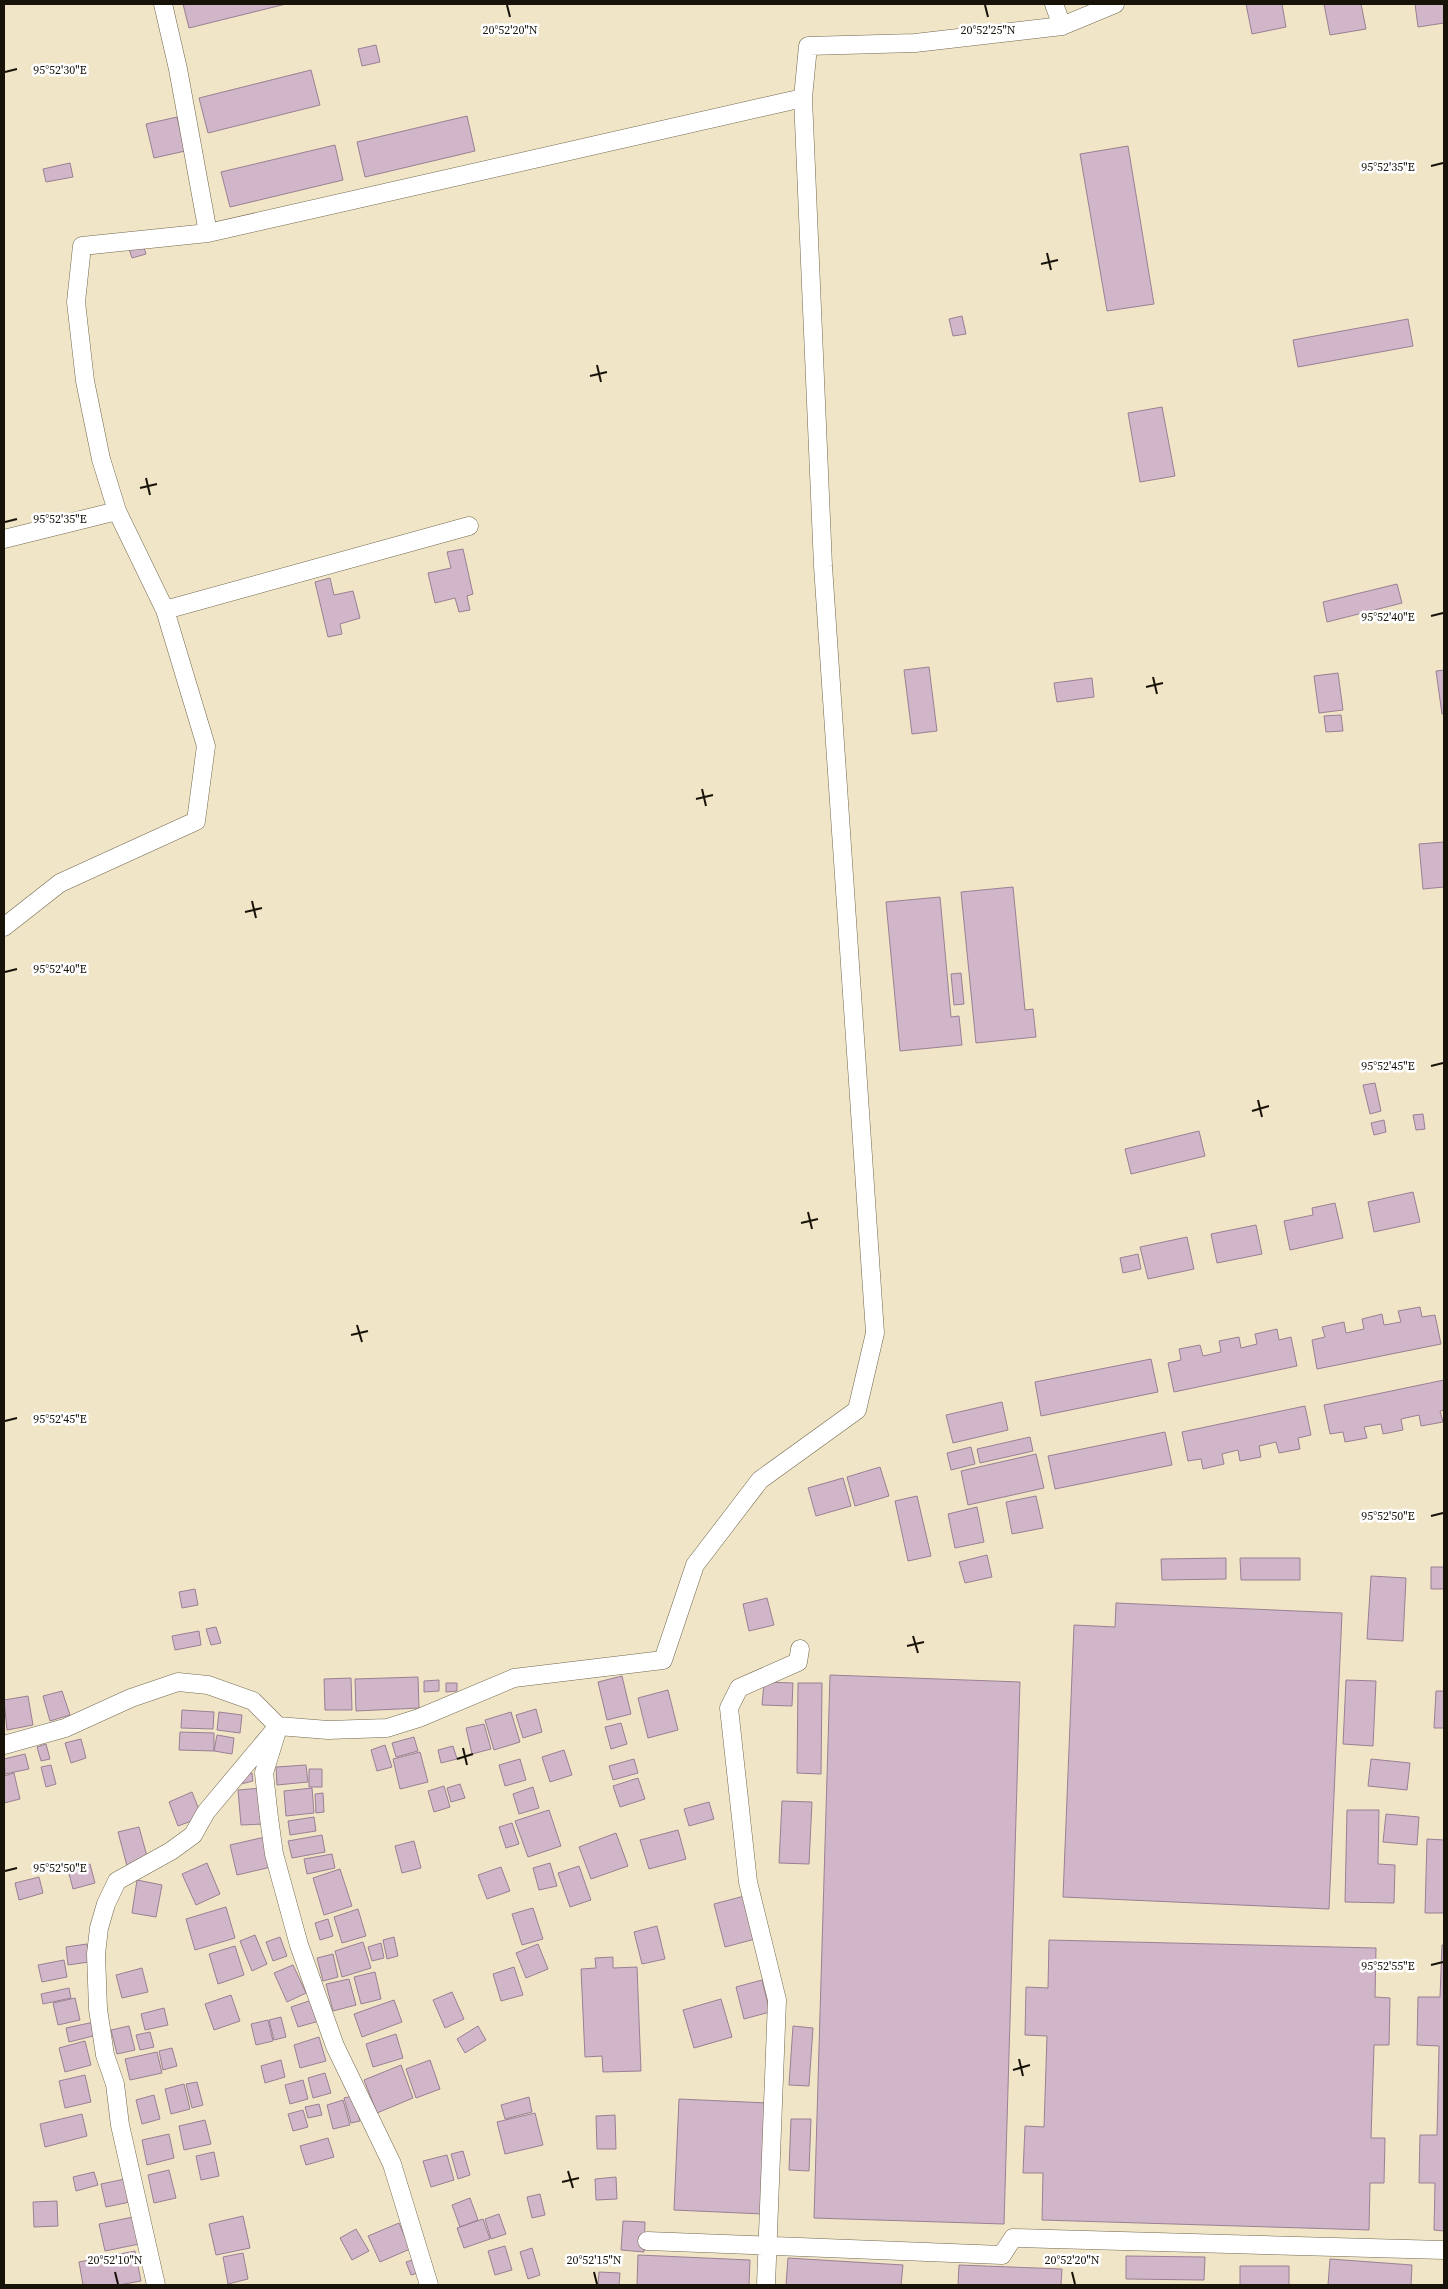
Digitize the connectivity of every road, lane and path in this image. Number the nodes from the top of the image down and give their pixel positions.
1 (164, 4) edge
2 (1054, 4) edge
3 (1116, 4) edge
4 (1062, 26) junction
5 (803, 98) junction
6 (208, 233) junction
7 (117, 510) junction
8 (469, 526) dead end
9 (4, 539) edge
10 (165, 610) junction
11 (4, 926) edge
12 (800, 1649) dead end
13 (278, 1726) junction
14 (4, 1745) edge
15 (647, 2241) dead end
16 (768, 2246) junction
17 (1444, 2250) edge
18 (156, 2285) edge
19 (429, 2285) edge
20 (766, 2285) edge

1 - 6 street
2 - 4 street
3 - 4 street
4 - 5 street
5 - 6 street
5 - 13 street
6 - 7 street
7 - 9 street
7 - 10 street
8 - 10 street
10 - 11 street
12 - 16 street
13 - 14 street
13 - 18 street
13 - 19 street
15 - 16 street
16 - 17 street
16 - 20 street

